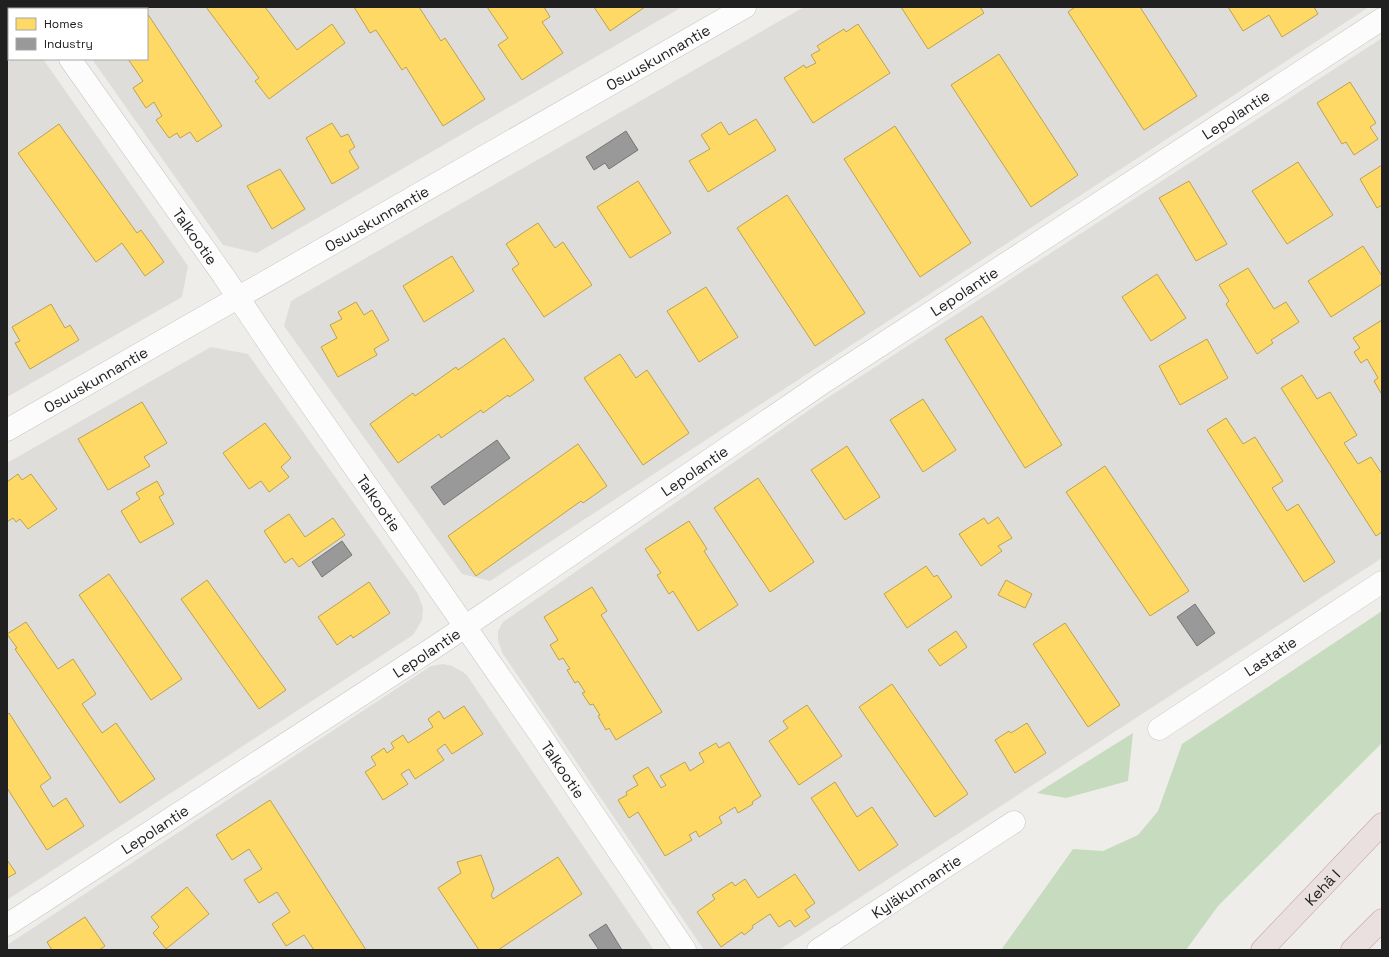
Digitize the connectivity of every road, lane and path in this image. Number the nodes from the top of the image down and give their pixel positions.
1 (745, 7) edge
2 (1382, 19) edge
3 (71, 60) edge
4 (238, 298) junction
5 (7, 430) edge
6 (1382, 582) edge
7 (466, 627) junction
8 (1159, 729) dead end
9 (1014, 822) dead end
10 (1382, 824) edge
11 (1382, 920) edge
12 (7, 925) edge
13 (685, 950) edge
14 (818, 950) edge
15 (1262, 950) edge
16 (1352, 950) edge

1 - 4 street, Osuuskunnantie
2 - 7 street, Lepolantie
3 - 4 street, Talkootie
4 - 5 street, Osuuskunnantie
4 - 7 street, Talkootie
6 - 8 street, Lastatie
7 - 12 street, Lepolantie
7 - 13 street, Talkootie
9 - 14 street, Kyläkunnantie
10 - 15 highway, Kehä I
11 - 16 highway

